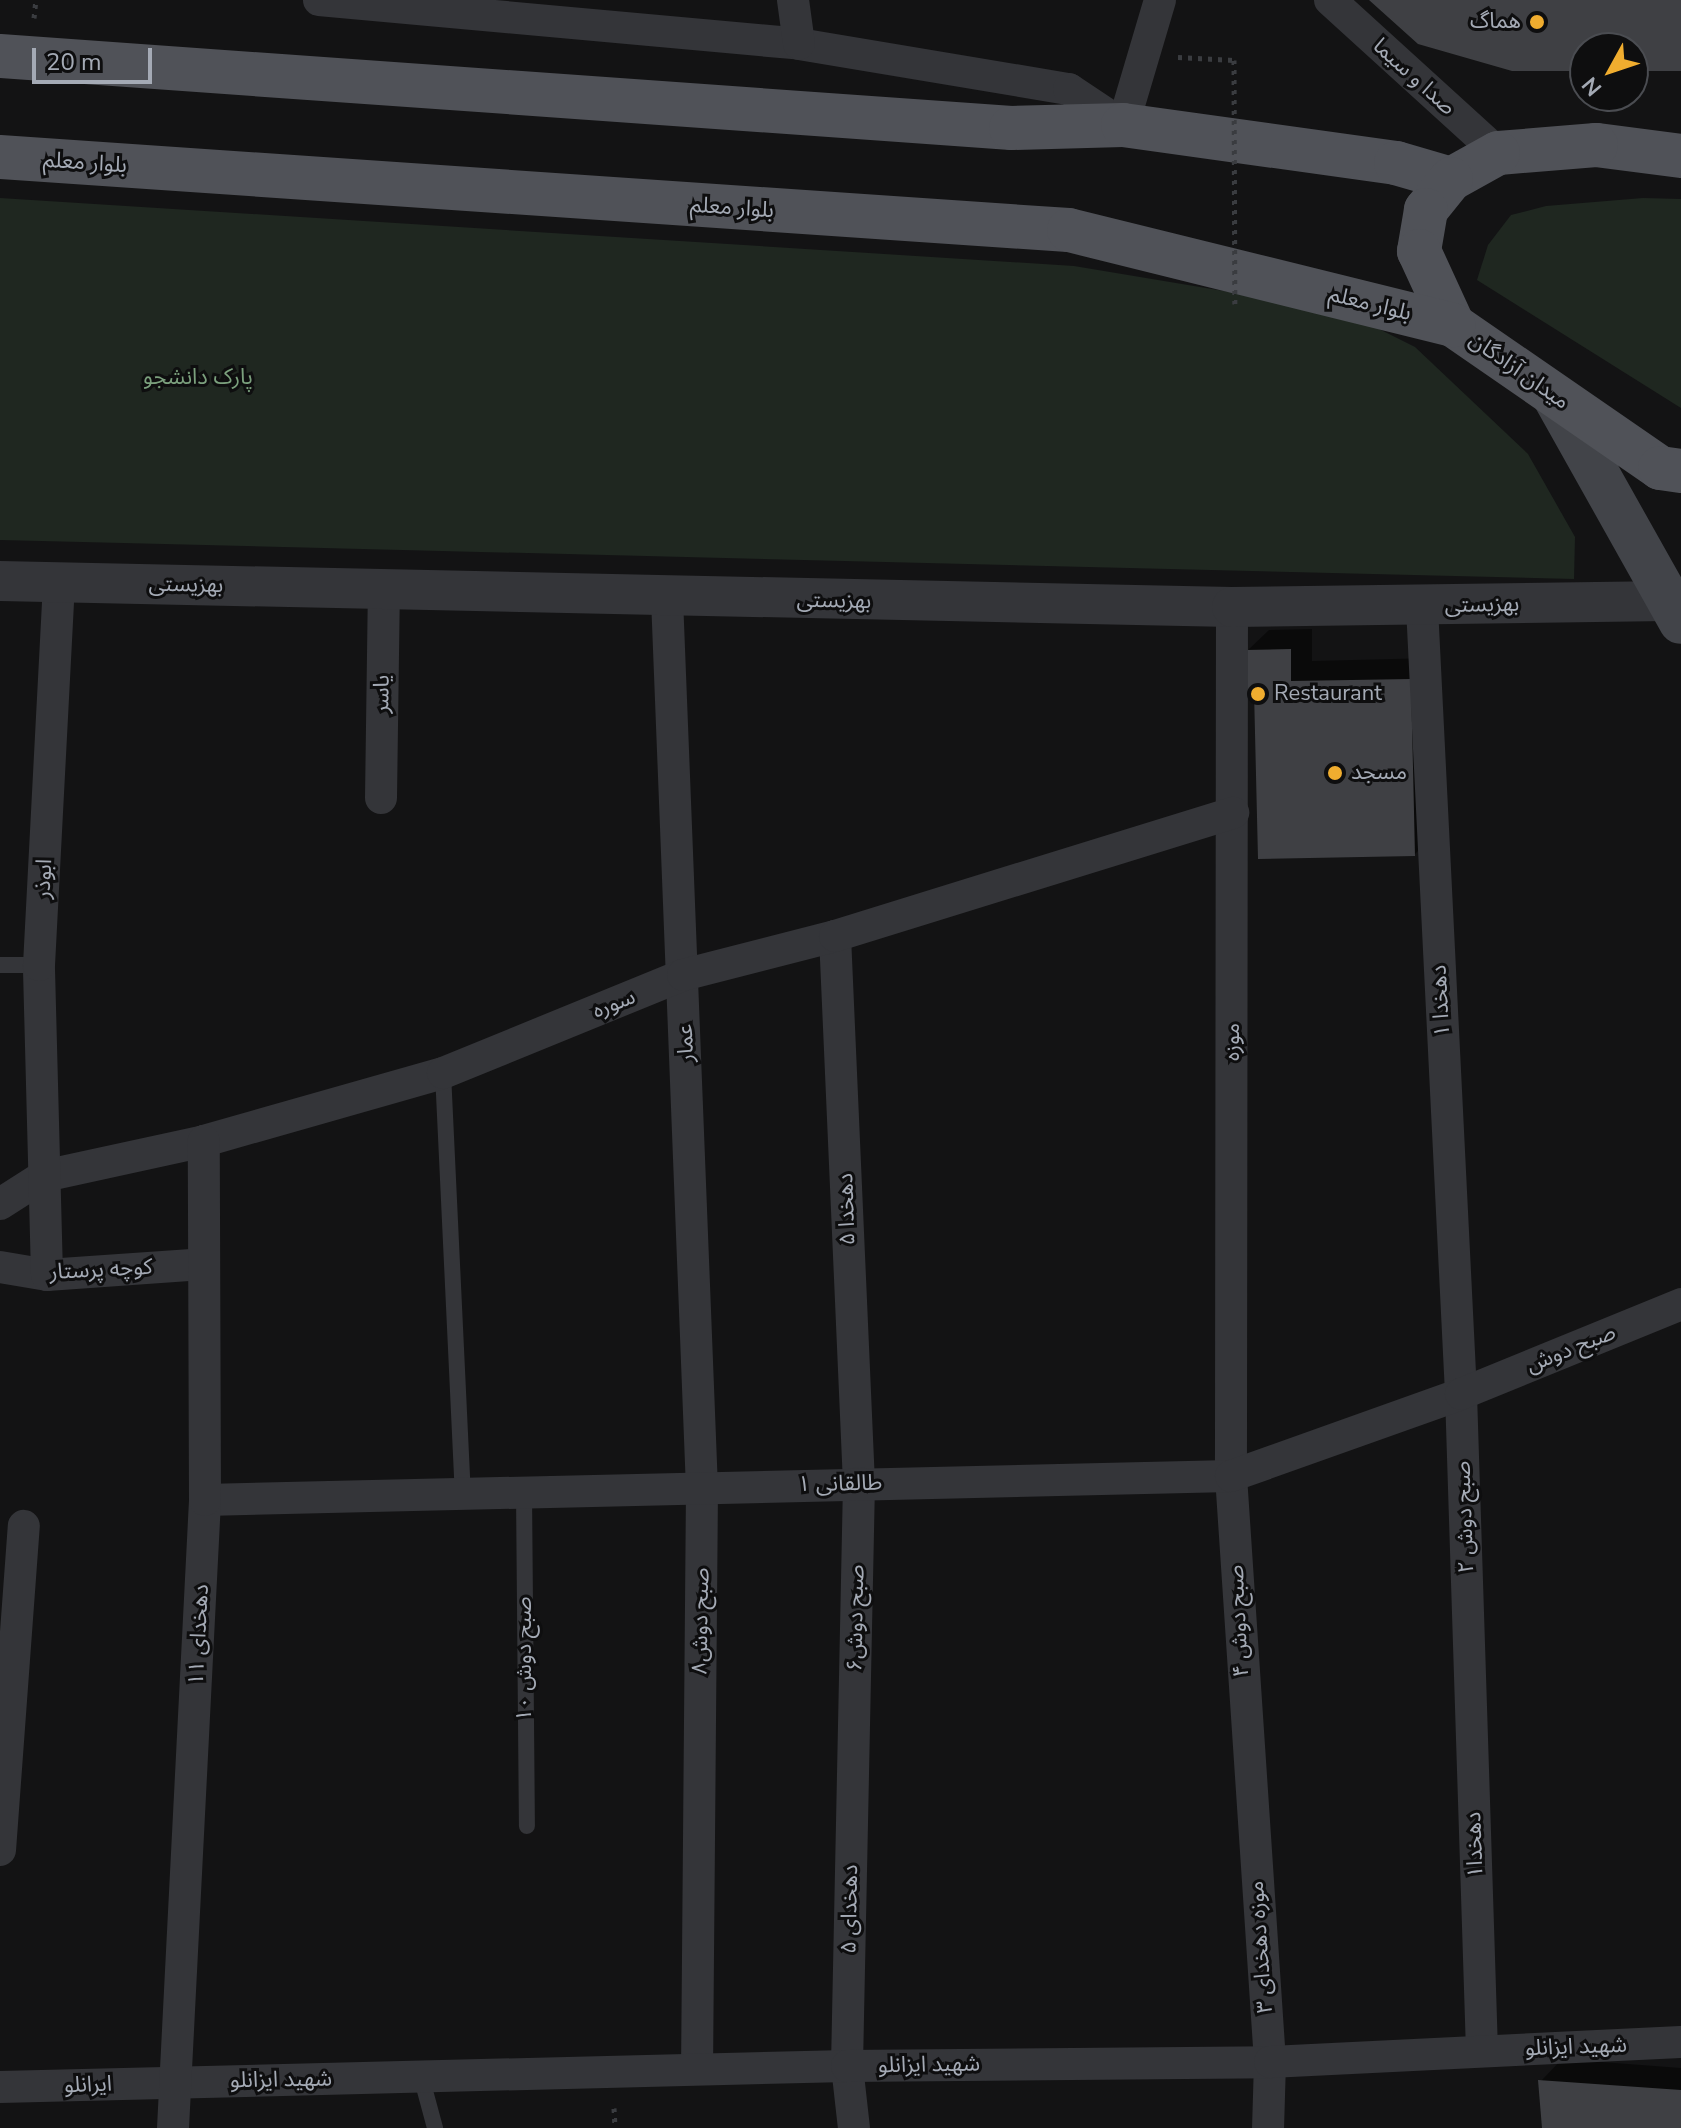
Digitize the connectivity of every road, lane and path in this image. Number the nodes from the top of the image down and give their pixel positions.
1 (319, 0) edge
2 (793, 0) edge
3 (1160, 0) edge
4 (1330, 0) edge
5 (424, 5) edge
6 (799, 44) junction
7 (0, 56) edge
8 (1175, 57) dead end
9 (1123, 125) junction
10 (1498, 153) junction
11 (1681, 156) edge
12 (0, 157) edge
13 (1451, 179) junction
14 (1235, 304) dead end
15 (1453, 325) junction
16 (1554, 396) junction
17 (1681, 471) edge
18 (0, 581) edge
19 (59, 582) junction
20 (384, 590) junction
21 (667, 598) junction
22 (1232, 607) junction
23 (1422, 607) junction
24 (1674, 611) edge
25 (381, 798) dead end
26 (1233, 813) junction
27 (835, 936) junction
28 (0, 965) edge
29 (39, 965) junction
30 (683, 975) junction
31 (443, 1073) junction
32 (204, 1141) junction
33 (44, 1176) junction
34 (0, 1204) edge
35 (203, 1264) junction
36 (0, 1267) edge
37 (47, 1275) junction
38 (1681, 1304) edge
39 (1461, 1394) junction
40 (1231, 1476) junction
41 (859, 1483) junction
42 (702, 1488) junction
43 (524, 1492) junction
44 (463, 1494) junction
45 (205, 1500) junction
46 (24, 1526) dead end
47 (1468, 1639) joint
48 (853, 1752) joint
49 (1247, 1765) joint
50 (527, 1826) dead end
51 (0, 1850) edge
52 (1681, 2042) edge
53 (1482, 2050) junction
54 (1270, 2062) junction
55 (847, 2066) junction
56 (697, 2069) junction
57 (421, 2076) junction
58 (176, 2082) junction
59 (0, 2087) edge
60 (173, 2128) edge
61 (435, 2128) edge
62 (854, 2128) edge
63 (1268, 2128) edge

1 - 5 street
2 - 6 street
3 - 9 street
4 - 10 street, صدا و سیما
5 - 6 street
6 - 9 street
7 - 9 main road
8 - 14 path, bridge
9 - 13 main road
10 - 11 main road, میدان آزادگان
10 - 13 main road, میدان آزادگان
12 - 15 main road, بلوار معلم
13 - 15 main road, میدان آزادگان
15 - 16 main road, میدان آزادگان
16 - 17 main road, میدان آزادگان
16 - 24 main road
18 - 19 street, بهزیستی
19 - 20 street, بهزیستی
19 - 29 street, ابوذر
20 - 21 street, بهزیستی
20 - 25 street, یاسر
21 - 22 street, بهزیستی
21 - 30 street, عمار
22 - 23 street, بهزیستی
22 - 26 street, موزه
23 - 24 street, بهزیستی
23 - 39 street, دهخدا ۱
26 - 27 street, سوره
26 - 40 street, موزه
27 - 30 street, سوره
27 - 41 street, دهخدا ۵
28 - 29 lane
29 - 33 street, ابوذر
30 - 31 street, سوره
30 - 42 street, عمار
31 - 32 street, سوره
31 - 44 lane
32 - 33 street, سوره
32 - 35 street, دهخدای ۱۱
33 - 34 street, سوره
33 - 37 street, ابوذر
35 - 37 street, کوچه پرستار
35 - 45 street, دهخدای ۱۱
36 - 37 street, کوچه پرستار
38 - 39 street, صبح دوش
39 - 40 street, طالقانی ۱
39 - 47 street, صبح دوش ۲
40 - 41 street, طالقانی ۱
40 - 49 street, صبح دوش ۴
41 - 42 street, طالقانی ۱
41 - 48 street, صبح دوش۶
42 - 43 street, طالقانی ۱
42 - 56 street, صبح دوش۸
43 - 44 street, طالقانی ۱
43 - 50 lane, صبح دوش ۱۰
44 - 45 street, طالقانی ۱
45 - 58 street, دهخدای ۱۱
46 - 51 street
47 - 53 street, دهخدا۱
48 - 55 street, دهخدای ۵
49 - 54 street, موزه دهخدای ۳
52 - 53 street, شهید ایزانلو
53 - 54 street, شهید ایزانلو
54 - 55 street, شهید ایزانلو
54 - 63 street, موزه دهخدای ۳
55 - 56 street, شهید ایزانلو
55 - 62 street, دهخدای ۵
56 - 57 street, شهید ایزانلو
57 - 58 street, شهید ایزانلو
57 - 61 lane
58 - 59 street, ایرانلو
58 - 60 street, دهخدای ۱۱

